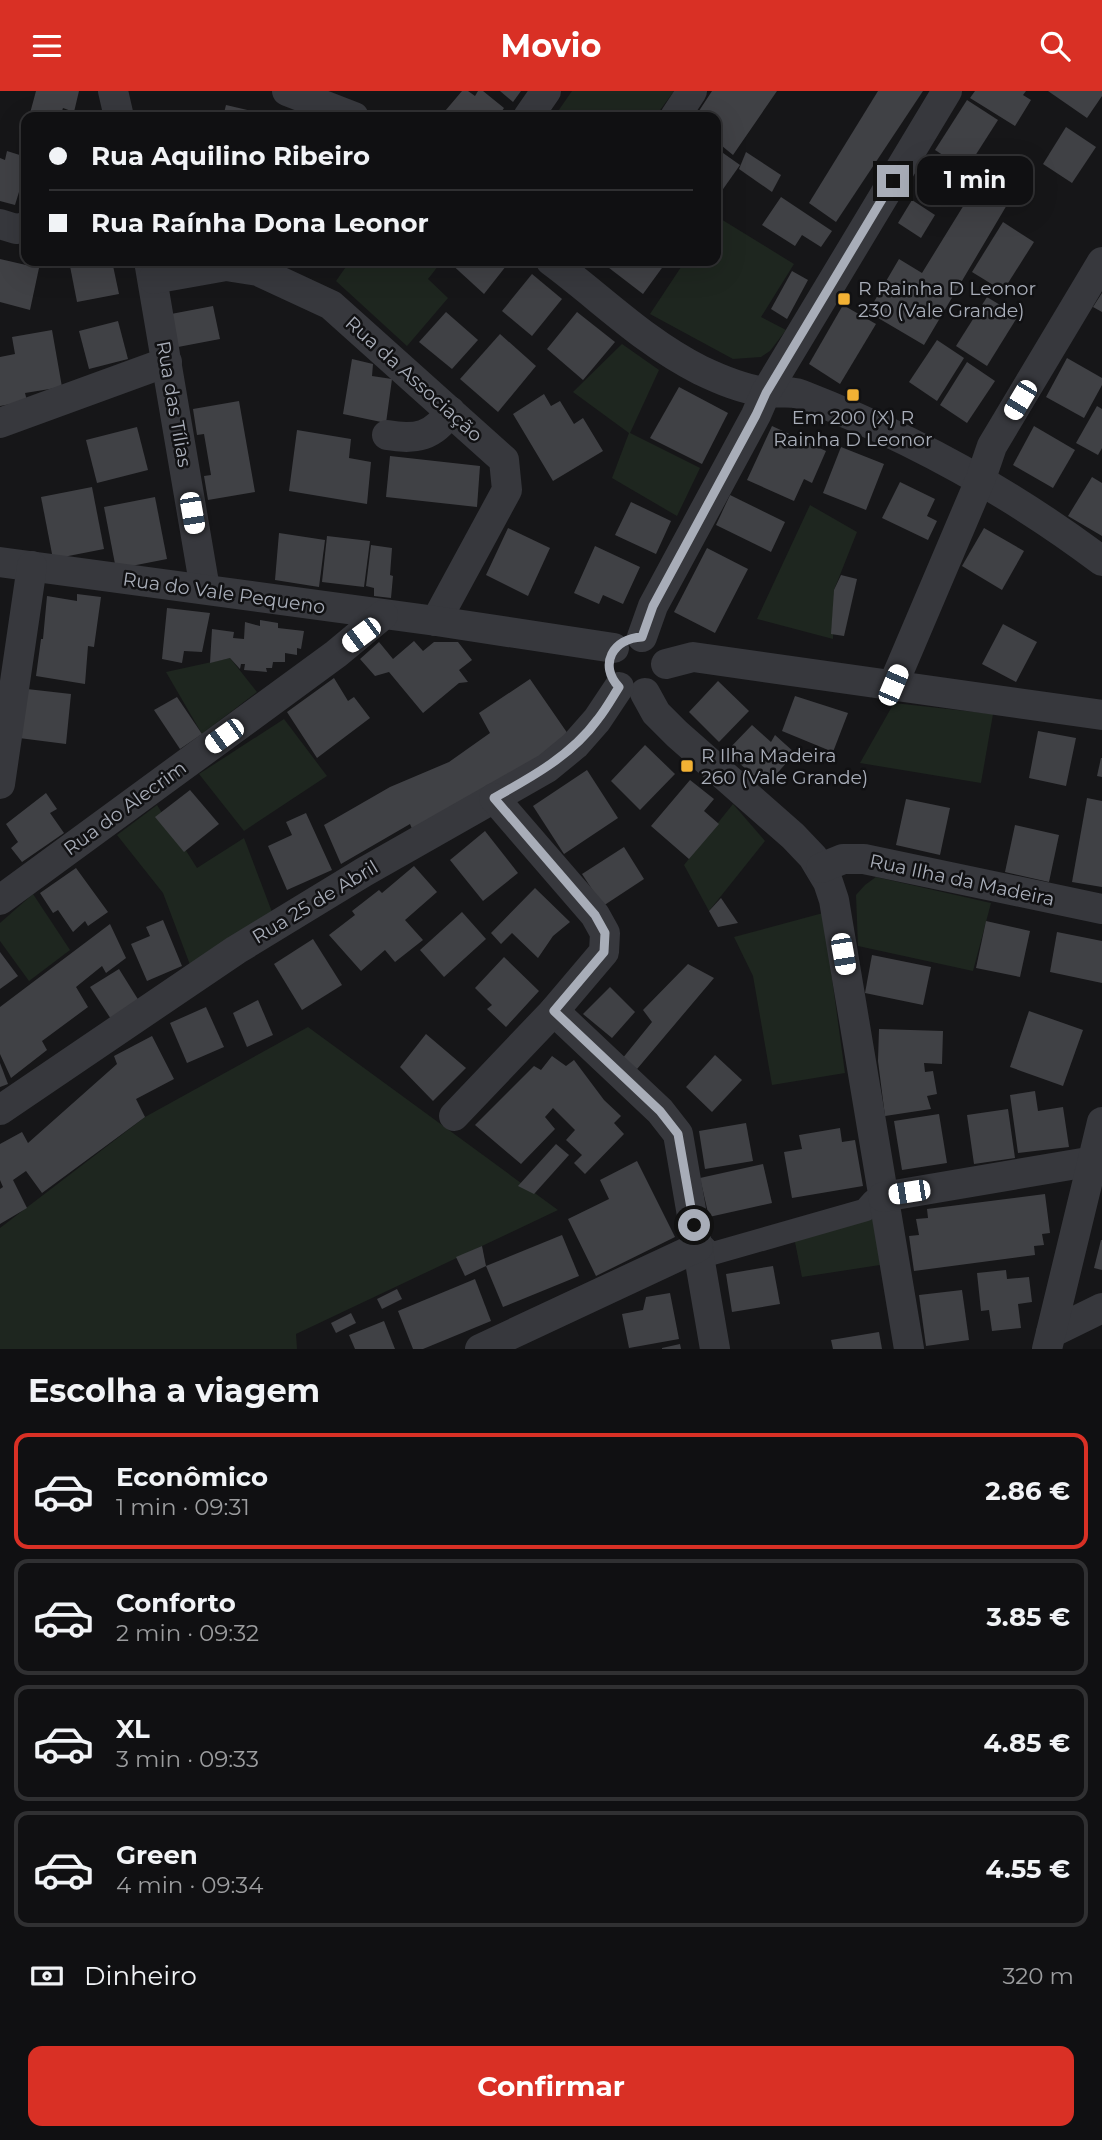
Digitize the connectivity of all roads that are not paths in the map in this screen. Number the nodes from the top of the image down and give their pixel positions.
1 (113, 91) edge
2 (287, 91) edge
3 (546, 91) edge
4 (692, 91) edge
5 (947, 91) edge
6 (118, 112) edge
7 (341, 112) edge
8 (531, 112) edge
9 (678, 112) edge
10 (0, 224) edge
11 (21, 228) edge
12 (1102, 262) edge
13 (557, 266) edge
14 (151, 270) edge
15 (167, 362) junction
16 (766, 393) junction
17 (450, 411) junction
18 (0, 422) edge
19 (387, 435) dead end
20 (981, 478) junction
21 (1102, 561) edge
22 (0, 562) edge
23 (32, 566) junction
24 (205, 589) junction
25 (383, 615) junction
26 (436, 621) junction
27 (642, 637) junction
28 (614, 648) junction
29 (666, 664) junction
30 (893, 685) junction
31 (632, 690) junction
32 (1102, 715) edge
33 (0, 784) edge
34 (494, 798) junction
35 (821, 868) junction
36 (0, 899) edge
37 (1102, 909) edge
38 (554, 1011) junction
39 (0, 1110) edge
40 (454, 1116) dead end
41 (1102, 1122) edge
42 (1094, 1161) junction
43 (883, 1197) junction
44 (698, 1247) junction
45 (1102, 1308) edge
46 (518, 1340) edge
47 (1049, 1341) edge
48 (480, 1349) edge
49 (715, 1349) edge
50 (909, 1349) edge

1 - 6 street
2 - 7 street
3 - 8 street
4 - 9 street
5 - 16 street
10 - 11 street
12 - 20 street
13 - 16 street
14 - 15 street, Rua das Tílias
14 - 17 street, Rua da Associação
15 - 18 street
15 - 24 street, Rua das Tílias
16 - 20 street
16 - 27 street
17 - 19 street
17 - 26 street, Rua da Associação
20 - 21 street
20 - 30 street
22 - 23 street, Rua do Vale Pequeno
23 - 24 street, Rua do Vale Pequeno
23 - 33 street
24 - 25 street, Rua do Vale Pequeno
25 - 26 street, Rua do Vale Pequeno
25 - 36 street, Rua do Alecrim
26 - 28 street, Rua do Vale Pequeno
27 - 28 street
27 - 29 street
28 - 31 street
29 - 30 street
29 - 31 street
30 - 32 street
31 - 34 street, Rua 25 de Abril
31 - 35 street
34 - 38 street
34 - 39 street, Rua 25 de Abril
35 - 37 street, Rua Ilha da Madeira
35 - 43 street
38 - 40 street
38 - 44 street
41 - 42 street
42 - 43 street
42 - 47 street
43 - 44 street
43 - 50 street
44 - 46 street
44 - 49 street
45 - 47 street
46 - 48 street

